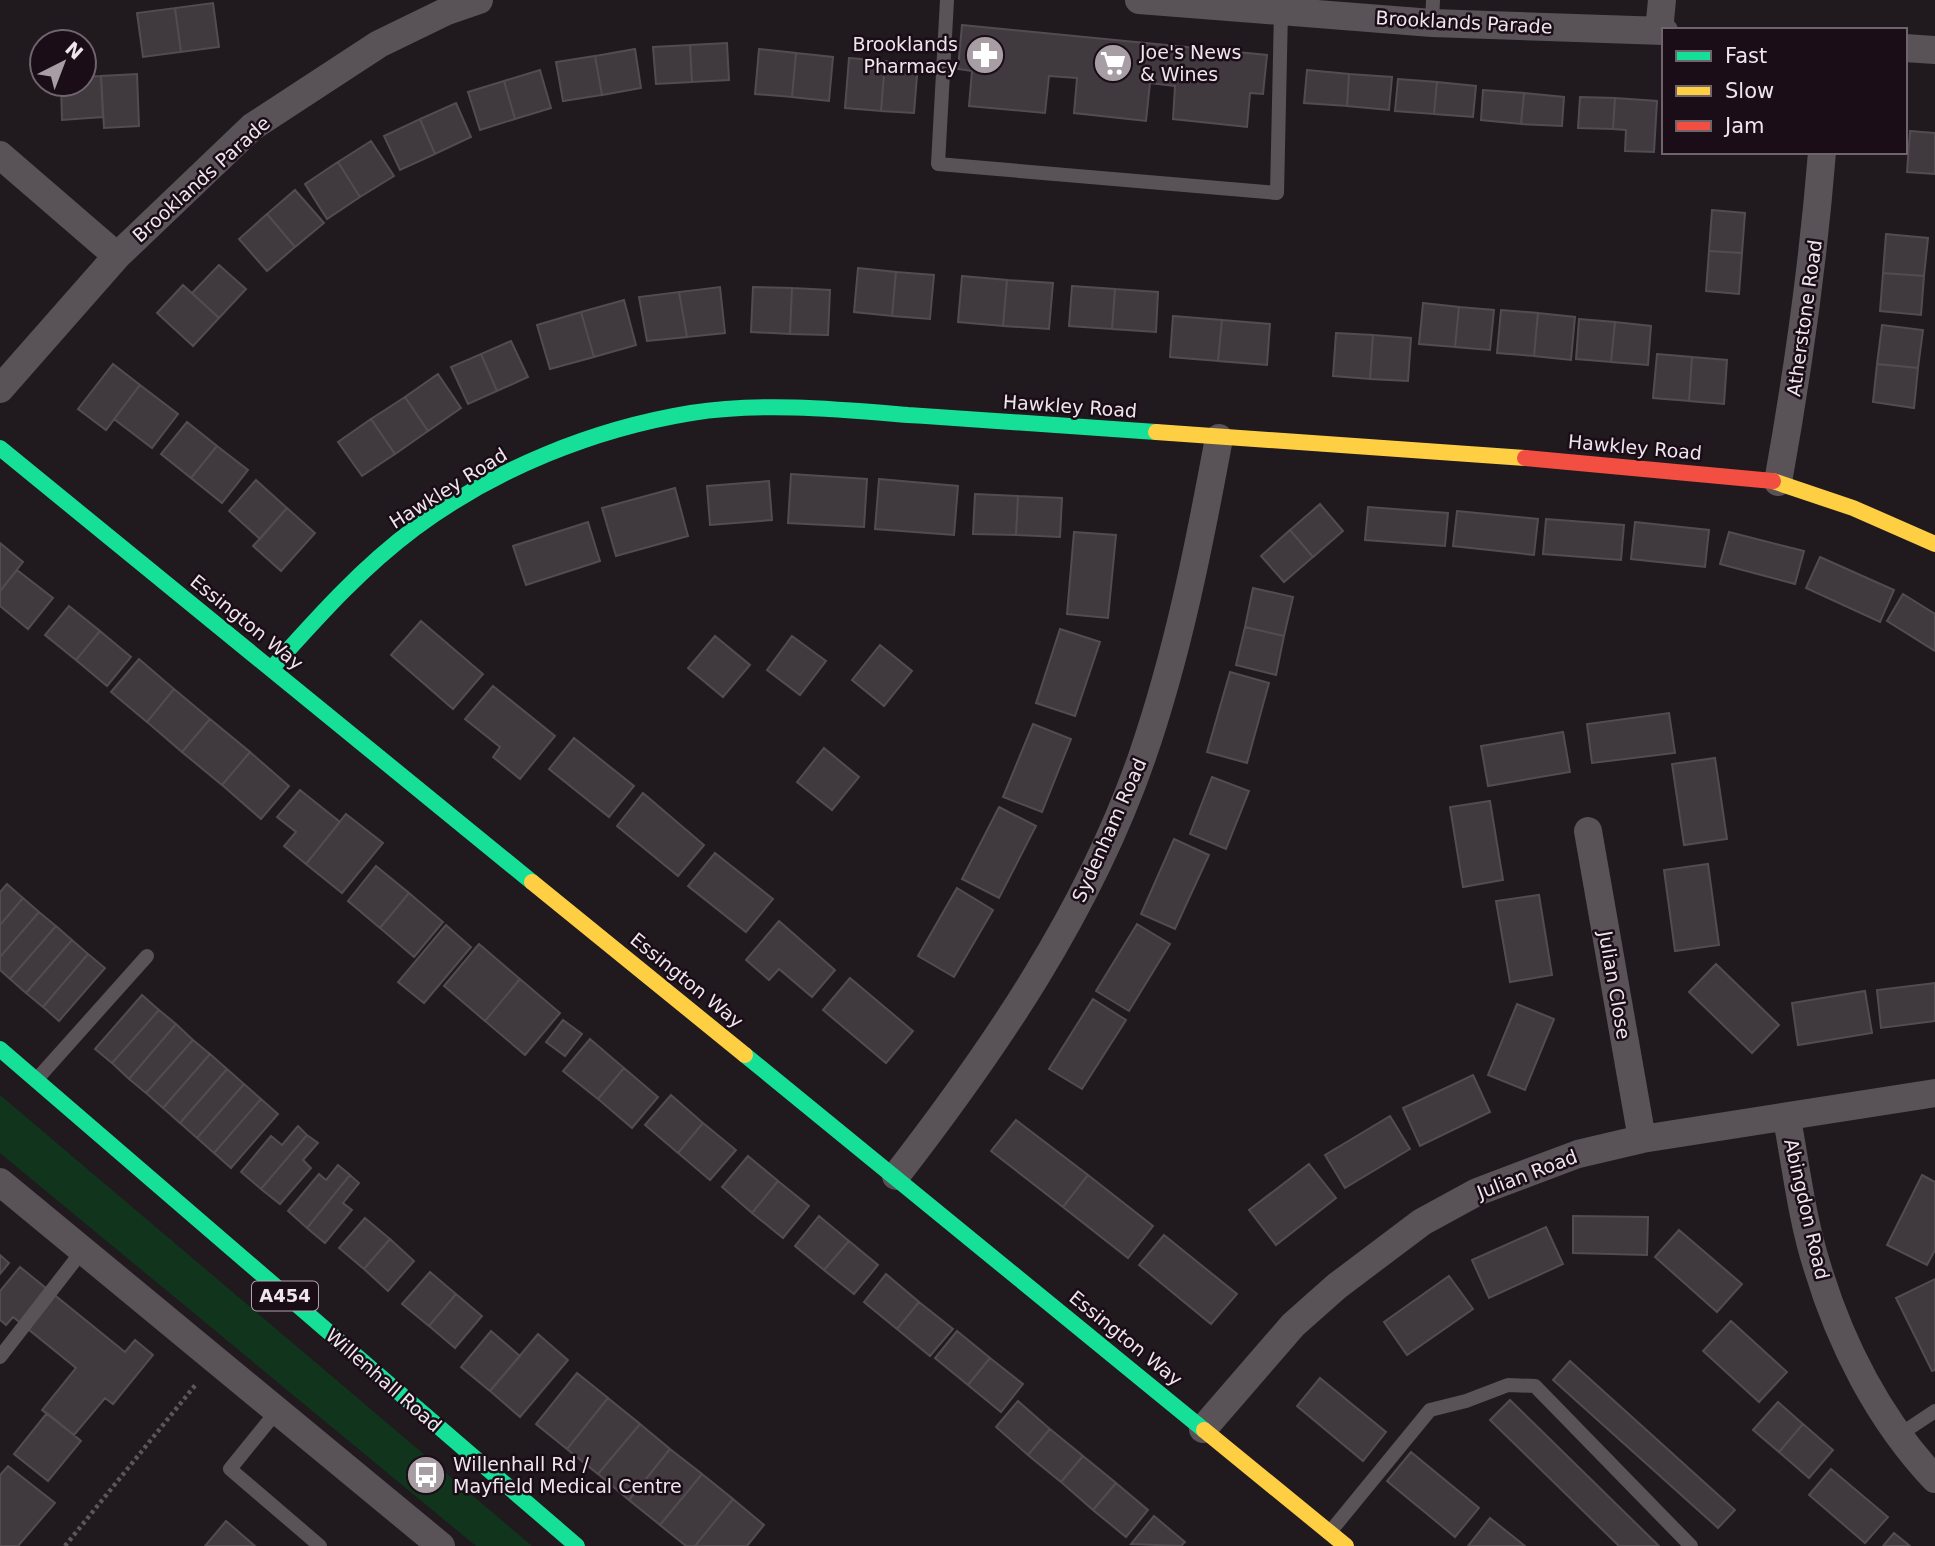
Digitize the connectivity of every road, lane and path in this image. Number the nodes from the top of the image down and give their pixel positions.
1 (479, 0) edge
2 (947, 0) edge
3 (1139, 0) edge
4 (1661, 0) edge
5 (1281, 11) junction
6 (1433, 11) edge
7 (1662, 31) edge
8 (1907, 48) edge
9 (1935, 50) edge
10 (1822, 154) edge
11 (0, 155) edge
12 (117, 256) junction
13 (0, 389) edge
14 (1219, 438) junction
15 (0, 448) edge
16 (1778, 482) junction
17 (1935, 544) edge
18 (271, 670) junction
19 (1588, 831) dead end
20 (147, 956) dead end
21 (0, 1049) edge
22 (36, 1080) junction
23 (1935, 1093) edge
24 (1787, 1119) junction
25 (1642, 1139) junction
26 (896, 1176) junction
27 (0, 1182) edge
28 (83, 1250) junction
29 (0, 1357) edge
30 (216, 1361) junction
31 (1935, 1410) edge
32 (277, 1411) junction
33 (1203, 1429) junction
34 (1899, 1436) junction
35 (1935, 1479) edge
36 (1330, 1533) junction
37 (65, 1546) edge
38 (320, 1546) edge
39 (441, 1546) edge
40 (577, 1546) edge
41 (1346, 1546) edge
42 (1691, 1546) edge

1 - 12 street, Brooklands Parade
2 - 5 lane
3 - 5 street, Brooklands Parade
4 - 7 street
5 - 6 street, Brooklands Parade
6 - 7 street, Brooklands Parade
8 - 9 street
10 - 16 street, Atherstone Road
11 - 12 street
12 - 13 street, Brooklands Parade
14 - 16 main road, Hawkley Road
14 - 18 main road, Hawkley Road
14 - 26 street, Sydenham Road
15 - 18 main road, Essington Way
16 - 17 main road, Hawkley Road
18 - 26 main road, Essington Way
19 - 25 street, Julian Close
20 - 22 lane
21 - 22 main road, Willenhall Road / A454
22 - 40 main road, Willenhall Road / A454
23 - 24 street, Julian Road
24 - 25 street, Julian Road
24 - 34 street, Abingdon Road
25 - 33 street, Julian Road
26 - 33 main road, Essington Way
27 - 28 street
28 - 29 lane
28 - 30 street
30 - 32 street
30 - 37 path
31 - 34 lane
32 - 38 lane
32 - 39 street
33 - 36 main road, Essington Way
34 - 35 street, Abingdon Road
36 - 41 main road, Essington Way
36 - 42 lane

